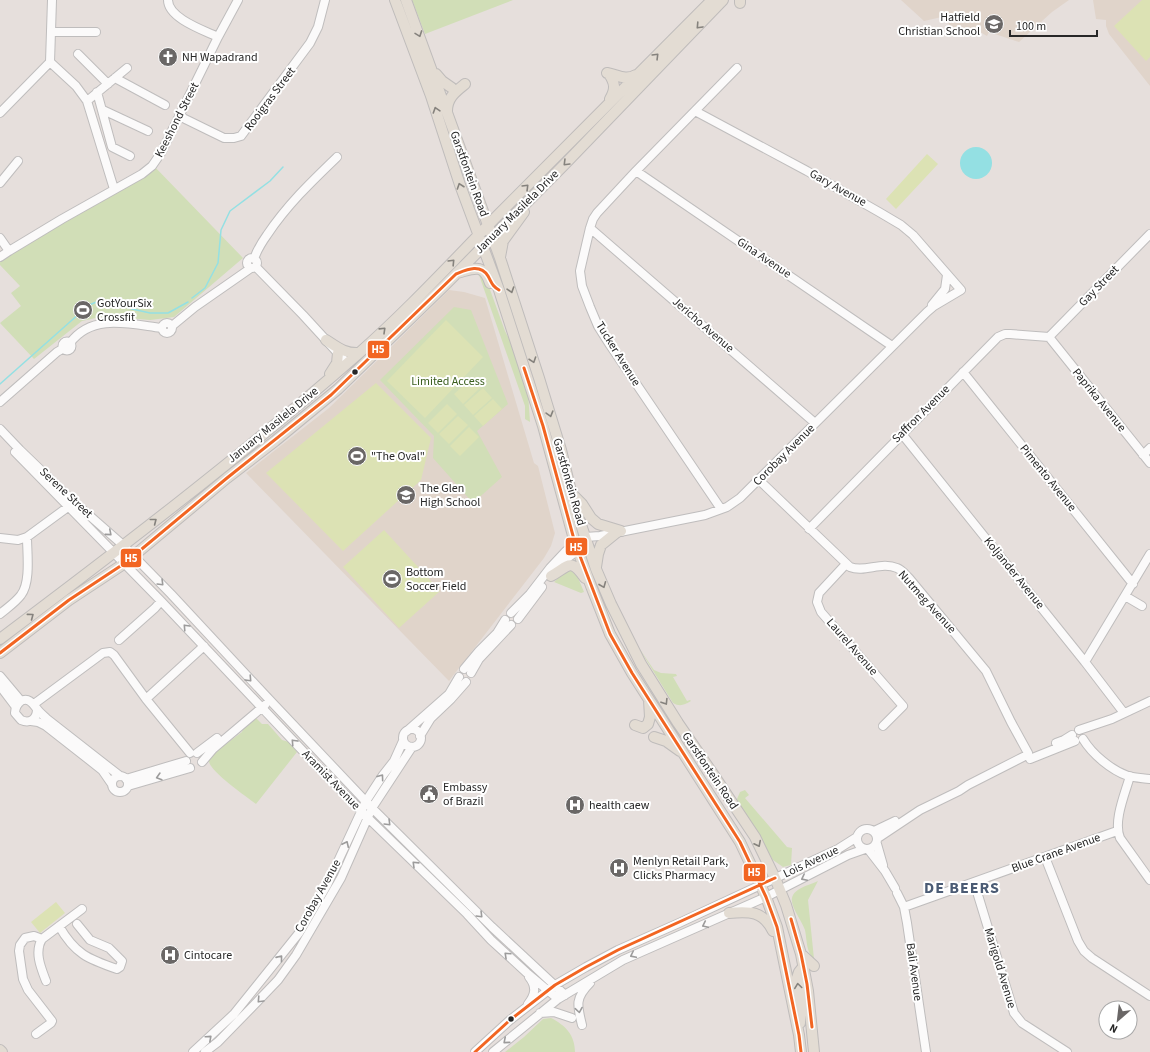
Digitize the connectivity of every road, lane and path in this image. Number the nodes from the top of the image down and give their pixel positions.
1 (52, 0) edge
2 (168, 0) edge
3 (238, 0) edge
4 (325, 0) edge
5 (395, 0) edge
6 (406, 0) edge
7 (712, 0) edge
8 (723, 0) edge
9 (51, 32) junction
10 (96, 32) dead end
11 (218, 37) junction
12 (78, 54) dead end
13 (50, 62) junction
14 (431, 67) junction
15 (127, 68) dead end
16 (738, 68) dead end
17 (639, 73) junction
18 (114, 78) junction
19 (649, 78) junction
20 (108, 84) junction
21 (465, 84) dead end
22 (452, 88) dead end
23 (624, 88) junction
24 (98, 92) junction
25 (87, 101) junction
26 (165, 105) dead end
27 (103, 110) junction
28 (695, 111) junction
29 (0, 113) edge
30 (599, 113) junction
31 (616, 113) junction
32 (447, 114) junction
33 (179, 116) junction
34 (148, 131) dead end
35 (569, 143) junction
36 (130, 156) dead end
37 (337, 157) dead end
38 (18, 161) dead end
39 (636, 171) junction
40 (0, 183) edge
41 (114, 189) junction
42 (528, 201) junction
43 (488, 226) junction
44 (590, 228) junction
45 (1150, 234) edge
46 (478, 236) junction
47 (492, 236) junction
48 (0, 238) edge
49 (482, 247) junction
50 (9, 251) junction
51 (0, 257) edge
52 (500, 258) junction
53 (252, 264) junction
54 (456, 274) junction
55 (947, 275) junction
56 (499, 290) junction
57 (960, 290) joint
58 (931, 308) junction
59 (1049, 338) junction
60 (326, 340) junction
61 (386, 342) junction
62 (892, 346) junction
63 (338, 353) junction
64 (359, 353) junction
65 (347, 363) junction
66 (963, 372) junction
67 (327, 381) junction
68 (0, 402) edge
69 (815, 423) junction
70 (0, 429) edge
71 (902, 434) junction
72 (0, 437) edge
73 (1150, 448) edge
74 (1143, 455) junction
75 (1150, 463) edge
76 (759, 480) junction
77 (572, 494) junction
78 (71, 504) junction
79 (721, 509) junction
80 (808, 529) junction
81 (619, 531) junction
82 (27, 537) junction
83 (0, 538) edge
84 (586, 540) junction
85 (123, 545) junction
86 (577, 547) junction
87 (114, 552) junction
88 (1150, 554) edge
89 (134, 556) junction
90 (125, 563) junction
91 (846, 564) junction
92 (596, 569) junction
93 (551, 576) junction
94 (1133, 584) junction
95 (591, 586) junction
96 (1125, 596) junction
97 (162, 601) junction
98 (1142, 606) dead end
99 (511, 613) junction
100 (0, 614) edge
101 (518, 619) junction
102 (508, 623) junction
103 (0, 639) edge
104 (119, 640) dead end
105 (204, 646) junction
106 (0, 653) edge
107 (1085, 662) junction
108 (467, 671) junction
109 (0, 676) edge
110 (459, 677) junction
111 (466, 682) junction
112 (0, 686) edge
113 (648, 698) junction
114 (146, 699) junction
115 (268, 699) junction
116 (1150, 700) edge
117 (19, 704) junction
118 (260, 705) junction
119 (36, 706) junction
120 (1124, 713) junction
121 (31, 721) junction
122 (635, 725) dead end
123 (883, 726) dead end
124 (407, 731) junction
125 (420, 736) junction
126 (654, 736) dead end
127 (1078, 738) junction
128 (404, 741) junction
129 (412, 747) junction
130 (193, 753) junction
131 (685, 755) junction
132 (1027, 757) junction
133 (202, 762) junction
134 (188, 764) junction
135 (1130, 776) junction
136 (124, 780) junction
137 (1150, 780) edge
138 (111, 783) junction
139 (366, 801) junction
140 (372, 808) junction
141 (362, 811) junction
142 (368, 818) junction
143 (1117, 831) junction
144 (857, 837) junction
145 (876, 838) junction
146 (866, 849) junction
147 (1045, 857) junction
148 (885, 872) junction
149 (775, 878) junction
150 (1150, 880) edge
151 (974, 882) junction
152 (760, 885) junction
153 (780, 890) junction
154 (766, 897) junction
155 (904, 907) junction
156 (82, 909) dead end
157 (730, 913) junction
158 (77, 924) dead end
159 (59, 926) junction
160 (42, 939) junction
161 (782, 947) junction
162 (801, 954) junction
163 (814, 966) dead end
164 (803, 967) junction
165 (527, 973) junction
166 (598, 974) junction
167 (46, 981) dead end
168 (552, 988) junction
169 (1150, 996) edge
170 (562, 997) junction
171 (524, 1010) junction
172 (540, 1013) junction
173 (572, 1018) dead end
174 (582, 1024) dead end
175 (36, 1034) dead end
176 (799, 1035) junction
177 (193, 1052) edge
178 (205, 1052) edge
179 (475, 1052) edge
180 (493, 1052) edge
181 (800, 1052) edge
182 (814, 1052) edge
183 (926, 1052) edge
184 (1066, 1052) edge

1 - 9 street
2 - 11 street
3 - 11 street, Keeshond Street
4 - 33 street, Rooigras Street
46 -> 5 main road, Garstfontein Road
6 -> 14 main road, Garstfontein Road
17 -> 7 main road, January Masilela Drive
8 -> 19 main road, January Masilela Drive
9 - 10 street
9 - 13 street
11 - 33 street, Keeshond Street
12 - 20 street
13 - 25 street
13 - 29 street
14 - 22 main road
14 - 32 main road, Garstfontein Road
15 - 18 street
16 - 28 street, Tucker Avenue
17 - 23 main road, January Masilela Drive
17 - 30 main road
18 - 20 street
18 - 26 street
19 - 23 main road
19 - 31 main road, January Masilela Drive
20 - 24 street
21 - 32 main road
23 - 30 main road, January Masilela Drive
24 - 25 street
24 - 27 street
25 - 41 street
27 - 34 street
27 - 36 street
28 - 39 street, Tucker Avenue
28 - 55 street, Gary Avenue
30 - 35 main road, January Masilela Drive
31 - 35 main road
31 -> 42 main road, January Masilela Drive
32 - 43 main road, Garstfontein Road
33 - 41 street, Keeshond Street
43 -> 35 main road, January Masilela Drive
37 - 53 street
38 - 40 street
39 - 44 street, Tucker Avenue
39 - 62 street, Gina Avenue
41 - 50 street, Keeshond Street
42 - 47 main road, January Masilela Drive
42 - 52 main road
43 - 46 main road, January Masilela Drive
43 - 47 main road, Garstfontein Road
44 - 69 street, Jericho Avenue
44 - 79 street, Tucker Avenue
45 - 59 street, Gay Street
46 - 49 main road, Garstfontein Road
64 -> 46 main road, January Masilela Drive
47 - 49 main road, January Masilela Drive
47 - 52 main road, Garstfontein Road
48 - 50 street
49 - 54 main road, January Masilela Drive
49 - 56 main road, Garstfontein Road
50 - 51 street, Keeshond Street
52 -> 77 main road, Garstfontein Road
53 - 60 street
53 - 68 street
54 - 56 main road
54 - 61 main road, January Masilela Drive
55 - 57 street, Gary Avenue
55 - 58 street, Corobay Avenue
56 - 86 main road, Garstfontein Road
57 - 58 street, Corobay Avenue
58 - 62 street, Corobay Avenue
59 - 66 street, Saffron Avenue
59 - 74 street, Paprika Avenue
60 - 63 street
60 - 64 main road
61 - 65 main road
61 - 89 main road, January Masilela Drive
62 - 69 street, Corobay Avenue
63 - 65 street
63 - 67 main road
64 - 65 main road, January Masilela Drive
65 - 67 main road, January Masilela Drive
66 - 71 street, Saffron Avenue
66 - 94 street, Pimento Avenue
85 -> 67 main road, January Masilela Drive
69 - 76 street, Corobay Avenue
70 - 78 street, Serene Street
71 - 80 street, Saffron Avenue
71 - 107 street, Koljander Avenue
72 - 78 street, Serene Street
73 - 74 street
74 - 75 street, Paprika Avenue
76 - 79 street, Corobay Avenue
76 - 80 street, Nutmeg Avenue
77 - 81 main road
77 - 84 main road, Garstfontein Road
78 - 82 street
78 -> 85 street, Serene Street
78 - 87 street, Serene Street
79 - 81 street, Corobay Avenue
80 - 91 street, Nutmeg Avenue
81 - 84 street, Corobay Avenue
81 - 92 main road
82 - 83 street
82 - 100 street
84 - 86 street, Corobay Avenue
84 - 92 main road, Garstfontein Road
85 - 87 main road, January Masilela Drive
85 - 89 street, Serene Street
86 - 93 street, Corobay Avenue
86 - 95 main road, Garstfontein Road
86 - 99 street, Corobay Avenue
87 - 90 street, Aramist Avenue
103 -> 87 main road, January Masilela Drive
88 - 94 street
89 - 90 main road, January Masilela Drive
89 -> 115 street, Aramist Avenue
90 - 97 street, Aramist Avenue
90 - 106 main road, January Masilela Drive
91 - 123 street, Laurel Avenue
91 - 132 street, Nutmeg Avenue
92 -> 149 main road, Garstfontein Road
93 - 95 main road
93 - 101 street, Corobay Avenue
94 - 96 street
95 - 113 main road, Garstfontein Road
96 - 98 street
96 - 107 street
97 - 104 street
105 -> 97 street, Aramist Avenue
99 - 101 street
99 - 102 street, Corobay Avenue
101 - 102 street, Corobay Avenue
102 - 108 street, Corobay Avenue
105 - 114 street
105 - 118 street, Aramist Avenue
107 - 120 street, Koljander Avenue
108 - 110 street, Corobay Avenue
108 - 111 street, Corobay Avenue
109 - 117 street
110 - 111 street
110 - 124 street, Corobay Avenue
111 - 125 street, Corobay Avenue
112 - 117 street
113 - 122 main road
113 - 131 main road, Garstfontein Road
114 - 119 street
114 - 130 street
115 - 118 street
115 - 139 street, Aramist Avenue
116 - 120 street
117 - 119 street
117 - 121 street
118 - 130 street
118 - 133 street
141 -> 118 street, Aramist Avenue
119 - 121 street
119 - 136 street
120 - 127 street
121 - 138 street
124 - 125 street
124 - 128 street, Corobay Avenue
125 - 129 street, Corobay Avenue
126 - 131 main road
127 - 132 street
127 - 135 street
128 - 129 street
139 -> 128 street, Corobay Avenue
129 - 140 street, Corobay Avenue
130 - 133 street
130 - 134 street
131 - 152 main road, Garstfontein Road
132 - 145 street
133 - 134 street
134 - 136 street
135 - 137 street
135 - 143 street
136 - 138 street
136 - 138 street
139 - 140 street, Aramist Avenue
139 - 141 street, Corobay Avenue
140 - 142 street, Corobay Avenue
140 -> 168 street, Aramist Avenue
141 - 142 street, Aramist Avenue
177 -> 141 street, Corobay Avenue
165 -> 142 street, Aramist Avenue
142 -> 178 street, Corobay Avenue
143 - 147 street, Blue Crane Avenue
143 - 150 street
144 - 145 street
144 - 146 street
144 - 149 street, Lois Avenue
145 - 146 street
145 - 148 street, Bali Avenue
146 - 148 street, Bali Avenue
146 -> 153 street, Lois Avenue
147 - 151 street, Blue Crane Avenue
147 - 169 street
148 - 155 street, Bali Avenue
149 - 152 street, Lois Avenue
149 - 153 main road, Garstfontein Road
151 - 155 street, Blue Crane Avenue
151 - 184 street, Marigold Avenue
152 - 154 main road, Garstfontein Road
152 - 168 street, Lois Avenue
153 - 154 street, Lois Avenue
153 - 162 main road, Garstfontein Road
154 - 157 street, Lois Avenue
154 - 161 main road, Garstfontein Road
155 - 183 street, Bali Avenue
156 - 159 street
157 - 161 main road
157 -> 166 street, Lois Avenue
158 - 159 street
159 - 160 street
160 - 167 street
160 - 175 street
161 - 176 main road, Garstfontein Road
162 - 163 main road
162 - 164 main road, Garstfontein Road
176 -> 164 main road
164 - 182 main road, Garstfontein Road
165 - 168 street, Aramist Avenue
165 - 171 street
166 - 170 street, Lois Avenue
166 -> 174 street
168 - 170 street, Aramist Avenue
168 - 171 street, Lois Avenue
170 - 172 street, Lois Avenue
171 - 179 street, Lois Avenue
172 - 173 street
172 -> 180 street, Lois Avenue
176 - 181 main road, Garstfontein Road

